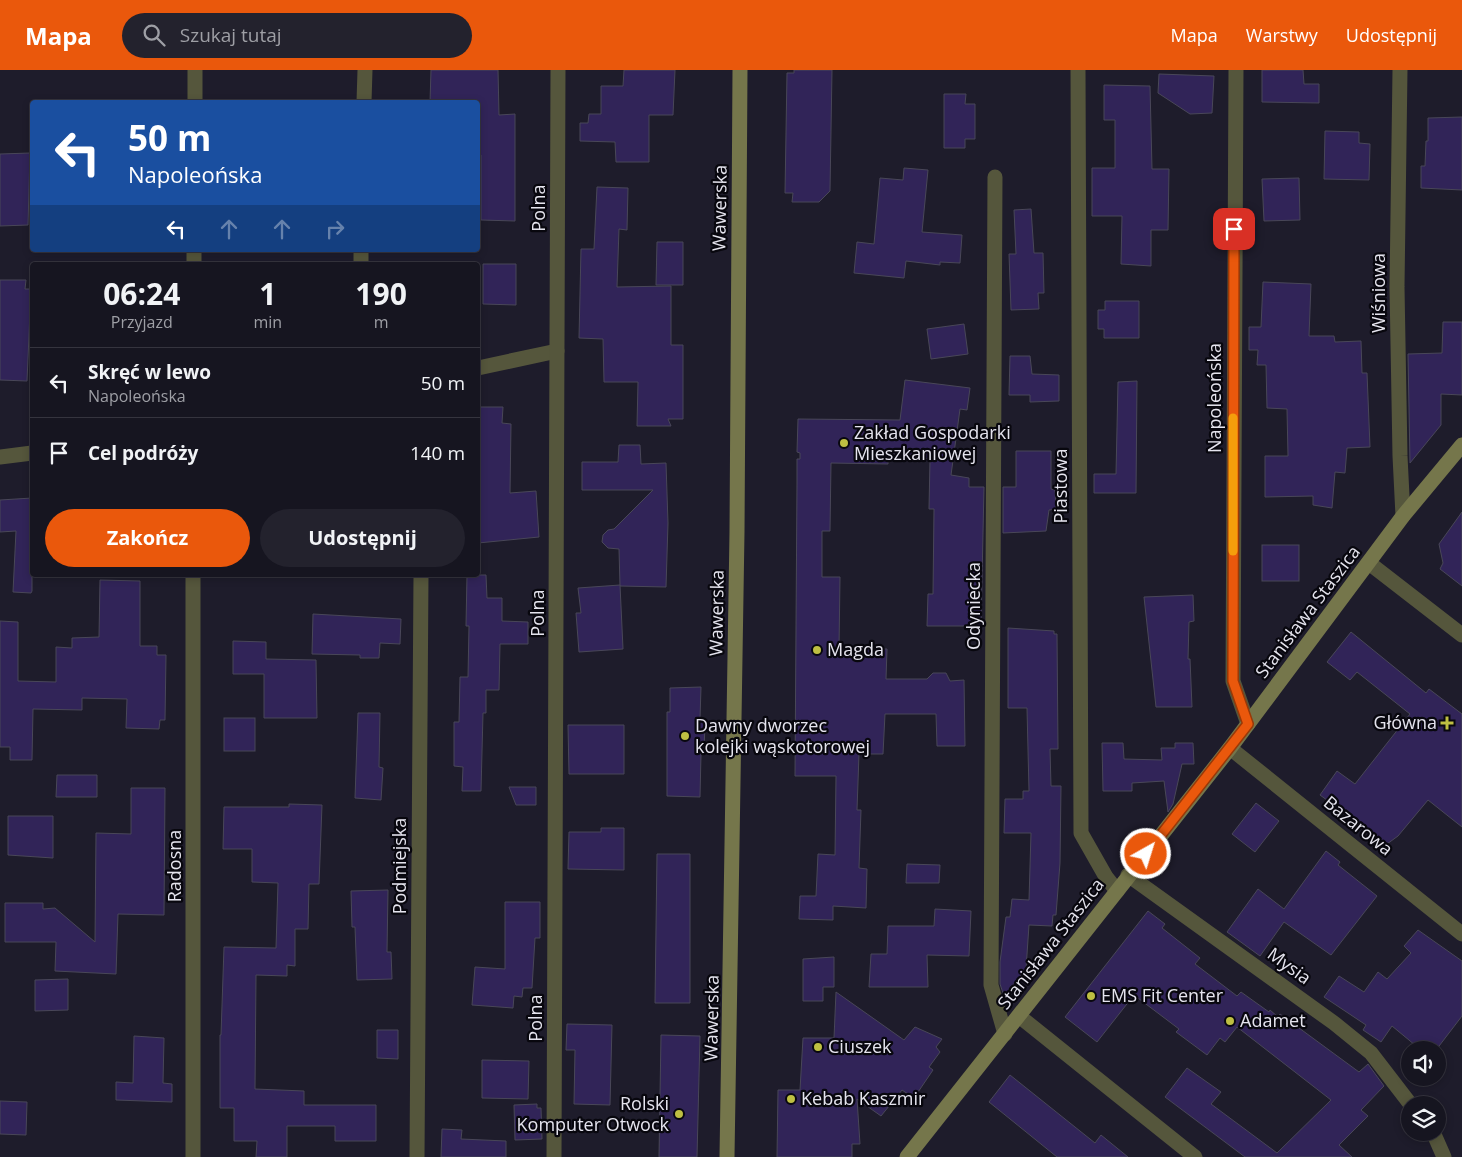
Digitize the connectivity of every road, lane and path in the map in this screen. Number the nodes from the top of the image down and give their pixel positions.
1 (196, 70) edge
2 (364, 70) edge
3 (558, 70) edge
4 (740, 70) edge
5 (1078, 70) edge
6 (1236, 70) edge
7 (1400, 70) edge
8 (195, 100) edge
9 (364, 100) edge
10 (995, 176) dead end
11 (557, 350) junction
12 (480, 368) edge
13 (1462, 445) edge
14 (30, 453) edge
15 (0, 457) edge
16 (1404, 516) junction
17 (1369, 563) junction
18 (193, 577) edge
19 (420, 577) edge
20 (1462, 635) edge
21 (1248, 724) junction
22 (1230, 748) junction
23 (1128, 875) junction
24 (1117, 891) junction
25 (1462, 934) edge
26 (1019, 1016) junction
27 (1005, 1034) junction
28 (1405, 1096) edge
29 (1437, 1141) edge
30 (193, 1157) edge
31 (417, 1157) edge
32 (554, 1157) edge
33 (727, 1157) edge
34 (908, 1157) edge
35 (1195, 1157) edge
36 (1444, 1157) edge

1 - 8 street
2 - 9 street
3 - 11 street, Polna
4 - 33 street, Wawerska
5 - 24 street, Piastowa
6 - 21 street, Napoleońska
7 - 16 street, Wiśniowa
10 - 27 street, Odyniecka
11 - 12 street
11 - 32 street, Polna
13 - 16 street, Stanisława Staszica
14 - 15 street
16 - 17 street, Stanisława Staszica
17 - 20 street
17 - 21 street, Stanisława Staszica
18 - 30 street, Radosna
19 - 31 street, Podmiejska
21 - 22 street, Stanisława Staszica
22 - 23 street, Stanisława Staszica
22 - 25 street, Bazarowa
23 - 24 street, Stanisława Staszica
23 - 28 street, Mysia
24 - 26 street, Stanisława Staszica
26 - 27 street, Stanisława Staszica
26 - 35 street
27 - 34 street, Stanisława Staszica
29 - 36 street

